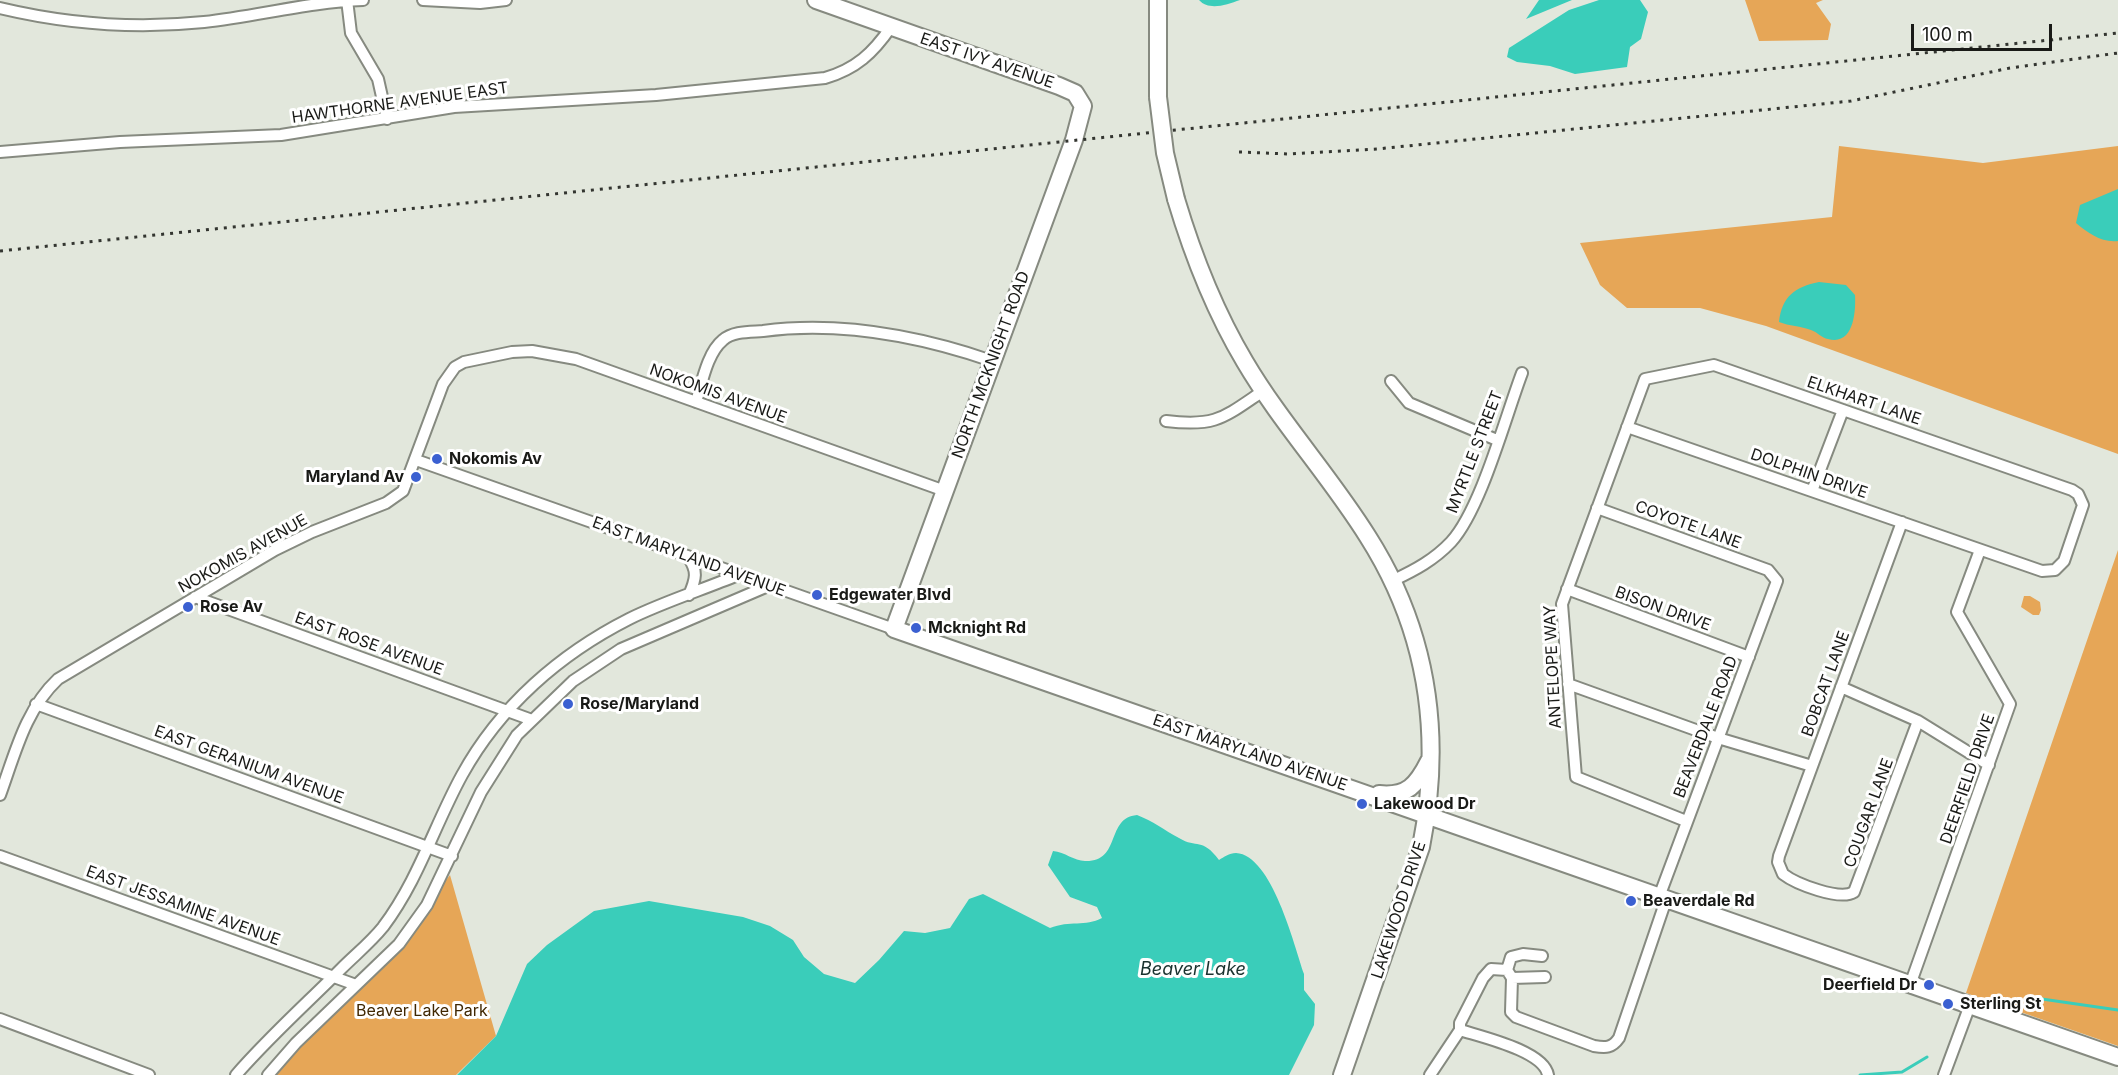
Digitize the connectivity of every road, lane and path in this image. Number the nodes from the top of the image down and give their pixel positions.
1 (347, 0) edge
2 (363, 0) edge
3 (423, 0) edge
4 (506, 0) edge
5 (816, 0) edge
6 (1158, 0) edge
7 (0, 8) edge
8 (891, 27) junction
9 (1081, 100) joint
10 (387, 119) junction
11 (0, 152) edge
12 (992, 361) junction
13 (1522, 373) dead end
14 (1645, 379) joint
15 (1391, 381) dead end
16 (1263, 391) junction
17 (696, 402) junction
18 (1843, 410) junction
19 (1166, 421) dead end
20 (1627, 427) junction
21 (1497, 440) junction
22 (416, 460) junction
23 (945, 491) junction
24 (1812, 491) junction
25 (1597, 508) junction
26 (1902, 522) junction
27 (1980, 550) junction
28 (687, 557) junction
29 (1768, 570) joint
30 (738, 575) junction
31 (1394, 580) junction
32 (768, 586) junction
33 (1567, 590) junction
34 (689, 595) junction
35 (195, 597) junction
36 (894, 629) junction
37 (1749, 657) junction
38 (1568, 684) junction
39 (1841, 687) junction
40 (36, 704) junction
41 (508, 711) junction
42 (532, 720) junction
43 (1918, 721) junction
44 (1718, 738) junction
45 (1432, 754) junction
46 (1989, 765) junction
47 (1812, 766) junction
48 (1358, 791) junction
49 (0, 795) edge
50 (1428, 815) junction
51 (1686, 821) junction
52 (429, 847) junction
53 (0, 855) edge
54 (452, 856) junction
55 (1779, 856) joint
56 (1663, 898) junction
57 (1542, 956) dead end
58 (1509, 974) junction
59 (333, 977) junction
60 (1545, 977) dead end
61 (356, 985) junction
62 (1910, 985) junction
63 (1970, 1005) junction
64 (0, 1019) edge
65 (1460, 1030) junction
66 (2118, 1057) edge
67 (149, 1075) edge
68 (236, 1075) edge
69 (268, 1075) edge
70 (1342, 1075) edge
71 (1430, 1075) edge
72 (1548, 1075) edge
73 (1944, 1075) edge

1 - 2 street
1 - 7 street
1 - 10 street
3 - 4 street
5 - 8 street, EAST IVY AVENUE
6 - 16 street, LAKEWOOD DRIVE, bridge
8 - 9 street, EAST IVY AVENUE
8 - 10 street, HAWTHORNE AVENUE EAST
9 - 12 street, NORTH MCKNIGHT ROAD
10 - 11 street, HAWTHORNE AVENUE EAST
12 - 17 street
12 - 23 street, NORTH MCKNIGHT ROAD
13 - 21 street, MYRTLE STREET
14 - 18 street, ELKHART LANE
14 - 20 street, ANTELOPE WAY
15 - 21 street
16 - 19 street
16 - 31 street, LAKEWOOD DRIVE
17 - 22 street, NOKOMIS AVENUE
17 - 23 street, NOKOMIS AVENUE
18 - 24 street
18 - 27 street, ELKHART LANE
20 - 24 street, DOLPHIN DRIVE
20 - 25 street, ANTELOPE WAY
21 - 31 street, MYRTLE STREET
22 - 28 street, EAST MARYLAND AVENUE
22 - 35 street, NOKOMIS AVENUE
23 - 36 street, NORTH MCKNIGHT ROAD
24 - 26 street, DOLPHIN DRIVE
25 - 29 street, COYOTE LANE
25 - 33 street, ANTELOPE WAY
26 - 27 street, DOLPHIN DRIVE
26 - 39 street, BOBCAT LANE
27 - 46 street, DEERFIELD DRIVE
28 - 30 street, EAST MARYLAND AVENUE
28 - 34 street
29 - 37 street, BEAVERDALE ROAD
30 - 32 street, EAST MARYLAND AVENUE
30 - 34 street
31 - 45 street, LAKEWOOD DRIVE
32 - 36 street, EAST MARYLAND AVENUE
32 - 42 street
33 - 37 street, BISON DRIVE
33 - 38 street, ANTELOPE WAY
34 - 41 street
35 - 40 street, NOKOMIS AVENUE
35 - 41 street, EAST ROSE AVENUE
36 - 48 street, EAST MARYLAND AVENUE
37 - 44 street, BEAVERDALE ROAD
38 - 44 street
38 - 51 street, ANTELOPE WAY
39 - 43 street
39 - 47 street, BOBCAT LANE
40 - 49 street, NOKOMIS AVENUE
40 - 52 street, EAST GERANIUM AVENUE
41 - 42 street, EAST ROSE AVENUE
41 - 52 street
42 - 54 street
43 - 46 street
43 - 55 street, COUGAR LANE
44 - 47 street
44 - 51 street, BEAVERDALE ROAD
45 - 48 street
45 - 50 street, LAKEWOOD DRIVE
46 - 62 street, DEERFIELD DRIVE
47 - 55 street, BOBCAT LANE
48 - 50 street, EAST MARYLAND AVENUE
50 - 56 street, EAST MARYLAND AVENUE
50 - 70 street, LAKEWOOD DRIVE
51 - 56 street, BEAVERDALE ROAD
52 - 54 street, EAST GERANIUM AVENUE
52 - 59 street
53 - 59 street, EAST JESSAMINE AVENUE
54 - 61 street
56 - 58 street, BEAVERDALE ROAD
56 - 62 street, EAST MARYLAND AVENUE
57 - 58 street
58 - 60 street
58 - 65 street
59 - 61 street, EAST JESSAMINE AVENUE
59 - 68 street
61 - 69 street
62 - 63 street, EAST MARYLAND AVENUE
63 - 66 street, EAST MARYLAND AVENUE
63 - 73 street
64 - 67 street
65 - 71 street
65 - 72 street

